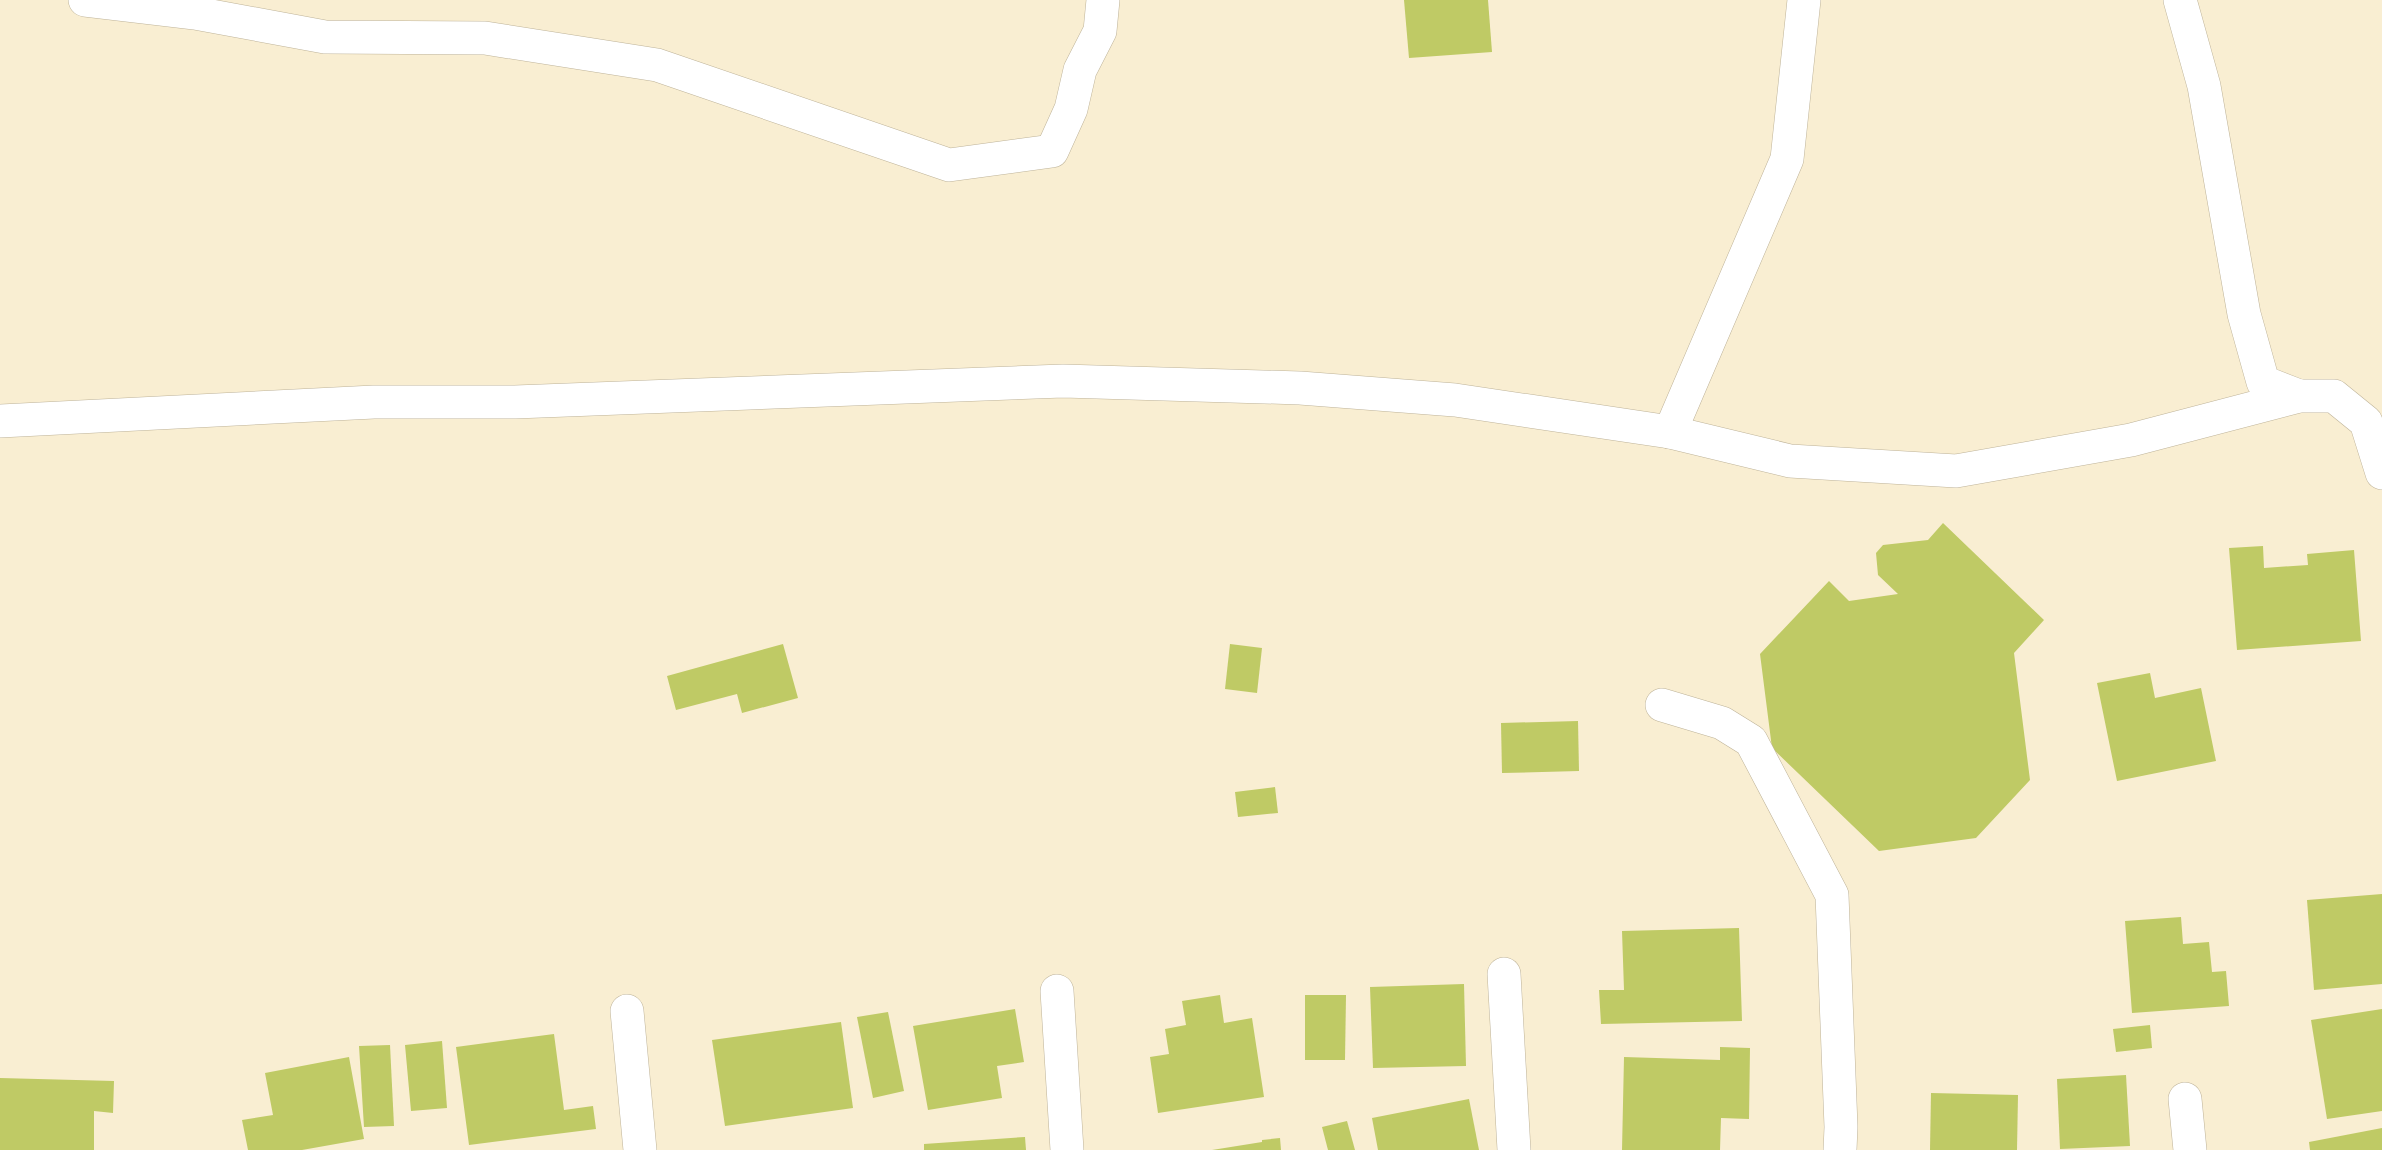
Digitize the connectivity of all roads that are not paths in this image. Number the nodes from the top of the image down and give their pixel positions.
1 (85, 0) edge
2 (1103, 0) edge
3 (1804, 0) edge
4 (2180, 0) edge
5 (2299, 396) junction
6 (0, 420) edge
7 (1670, 432) junction
8 (2382, 472) edge
9 (1662, 705) dead end
10 (1504, 974) dead end
11 (1057, 992) dead end
12 (627, 1011) dead end
13 (2185, 1099) dead end
14 (640, 1150) edge
15 (1067, 1150) edge
16 (1514, 1150) edge
17 (1840, 1150) edge
18 (2190, 1150) edge

1 - 2 street
3 - 7 street
4 - 5 street
5 - 7 street
5 - 8 street
6 - 7 street
9 - 17 street
10 - 16 street
11 - 15 street
12 - 14 street
13 - 18 street

